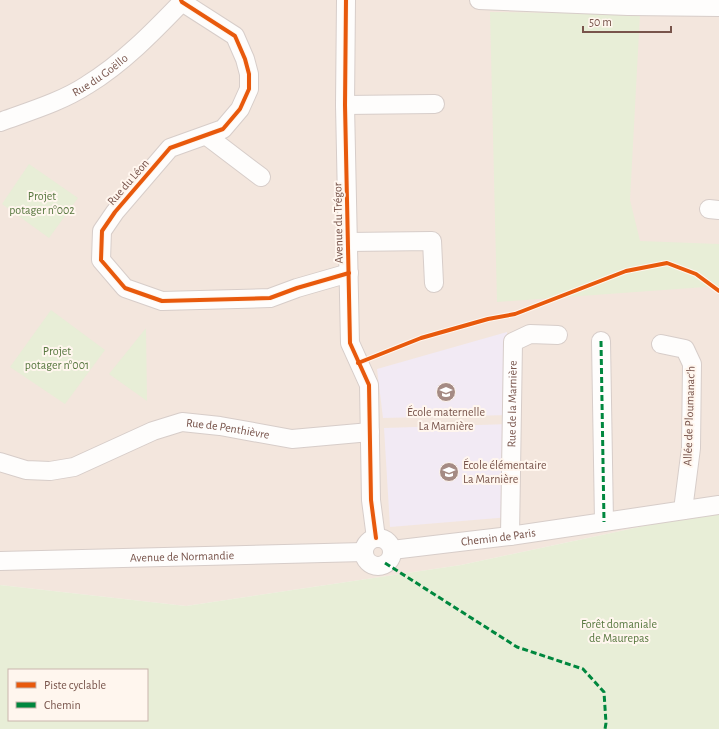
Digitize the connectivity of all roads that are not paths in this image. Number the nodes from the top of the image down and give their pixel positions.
1 (346, 0) edge
2 (479, 0) edge
3 (181, 1) edge
4 (641, 3) edge
5 (719, 7) edge
6 (435, 104) dead end
7 (346, 105) junction
8 (0, 122) edge
9 (207, 136) junction
10 (260, 177) dead end
11 (348, 242) junction
12 (349, 273) junction
13 (434, 283) dead end
14 (558, 336) dead end
15 (601, 341) dead end
16 (660, 344) dead end
17 (370, 432) junction
18 (0, 462) edge
19 (719, 505) edge
20 (683, 510) junction
21 (604, 522) junction
22 (510, 536) junction
23 (376, 538) junction
24 (392, 550) junction
25 (364, 552) junction
26 (2, 560) edge

1 - 7 street, Avenue du Trégor
2 - 4 street
3 - 8 street, Rue du Goëllo
3 - 9 street, Rue du Léon
4 - 5 street
6 - 7 street
7 - 11 street, Avenue du Trégor
9 - 10 street
9 - 12 street, Rue du Léon
11 - 12 street, Avenue du Trégor
11 - 13 street
12 - 17 street, Avenue du Trégor
14 - 22 street, Rue de la Marnière
15 - 21 street
16 - 20 street, Allée de Ploumanac'h
17 - 18 street, Rue de Penthièvre
17 - 23 street, Avenue du Trégor
19 - 20 street, Chemin de Paris
20 - 21 street, Chemin de Paris
21 - 22 street, Chemin de Paris
22 - 24 street, Chemin de Paris
23 - 24 street
23 - 25 street
24 - 25 street
25 - 26 street, Avenue de Normandie

